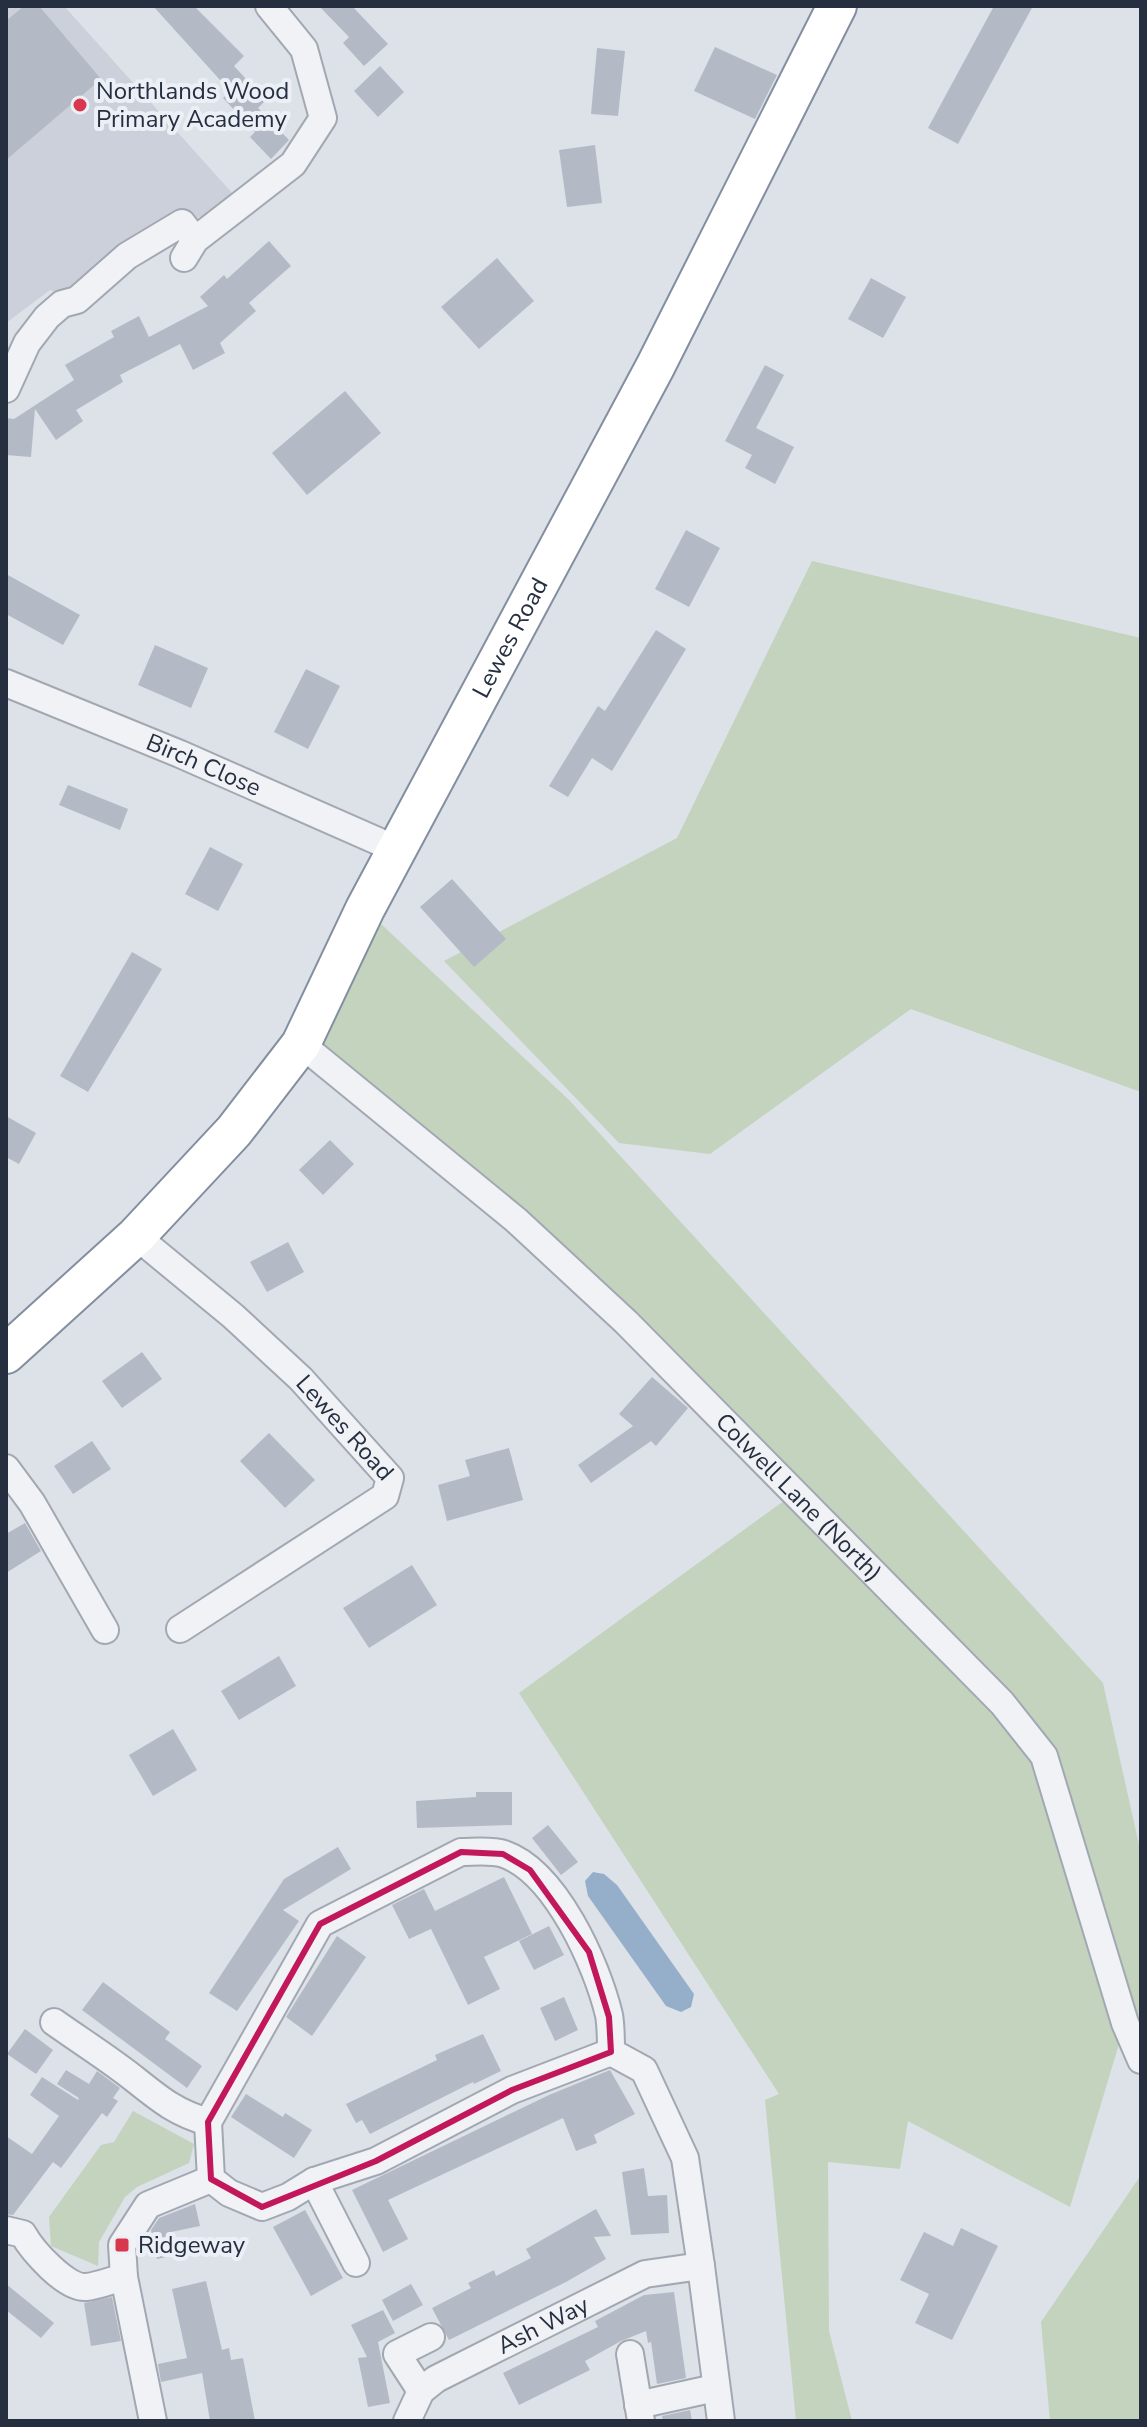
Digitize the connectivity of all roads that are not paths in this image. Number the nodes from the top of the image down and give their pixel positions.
1 (269, 6) edge
2 (837, 6) edge
3 (6, 389) edge
4 (6, 683) edge
5 (398, 850) junction
6 (301, 1044) junction
7 (136, 1236) junction
8 (6, 1354) edge
9 (6, 1468) edge
10 (180, 1629) dead end
11 (105, 1630) dead end
12 (54, 2022) dead end
13 (611, 2052) junction
14 (1141, 2060) edge
15 (208, 2122) junction
16 (211, 2179) junction
17 (314, 2181) junction
18 (6, 2230) edge
19 (356, 2263) dead end
20 (701, 2266) junction
21 (124, 2277) junction
22 (431, 2337) dead end
23 (630, 2354) dead end
24 (715, 2388) junction
25 (421, 2391) junction
26 (639, 2413) edge
27 (153, 2421) edge
28 (407, 2421) edge
29 (721, 2421) edge

1 - 3 street
2 - 5 highway, Lewes Road
4 - 5 street, Birch Close
5 - 6 highway, Lewes Road
6 - 7 highway, Lewes Road
6 - 14 street, Colwell Lane (North)
7 - 8 highway, Lewes Road
7 - 10 street, Lewes Road
9 - 11 street
12 - 15 street
13 - 15 street
13 - 17 street
13 - 20 street
15 - 16 street
16 - 17 street
16 - 21 street
17 - 19 street
18 - 21 street
20 - 24 street
20 - 25 street, Ash Way
21 - 27 street
22 - 25 street
23 - 26 street
24 - 26 street
24 - 29 street
25 - 28 street

